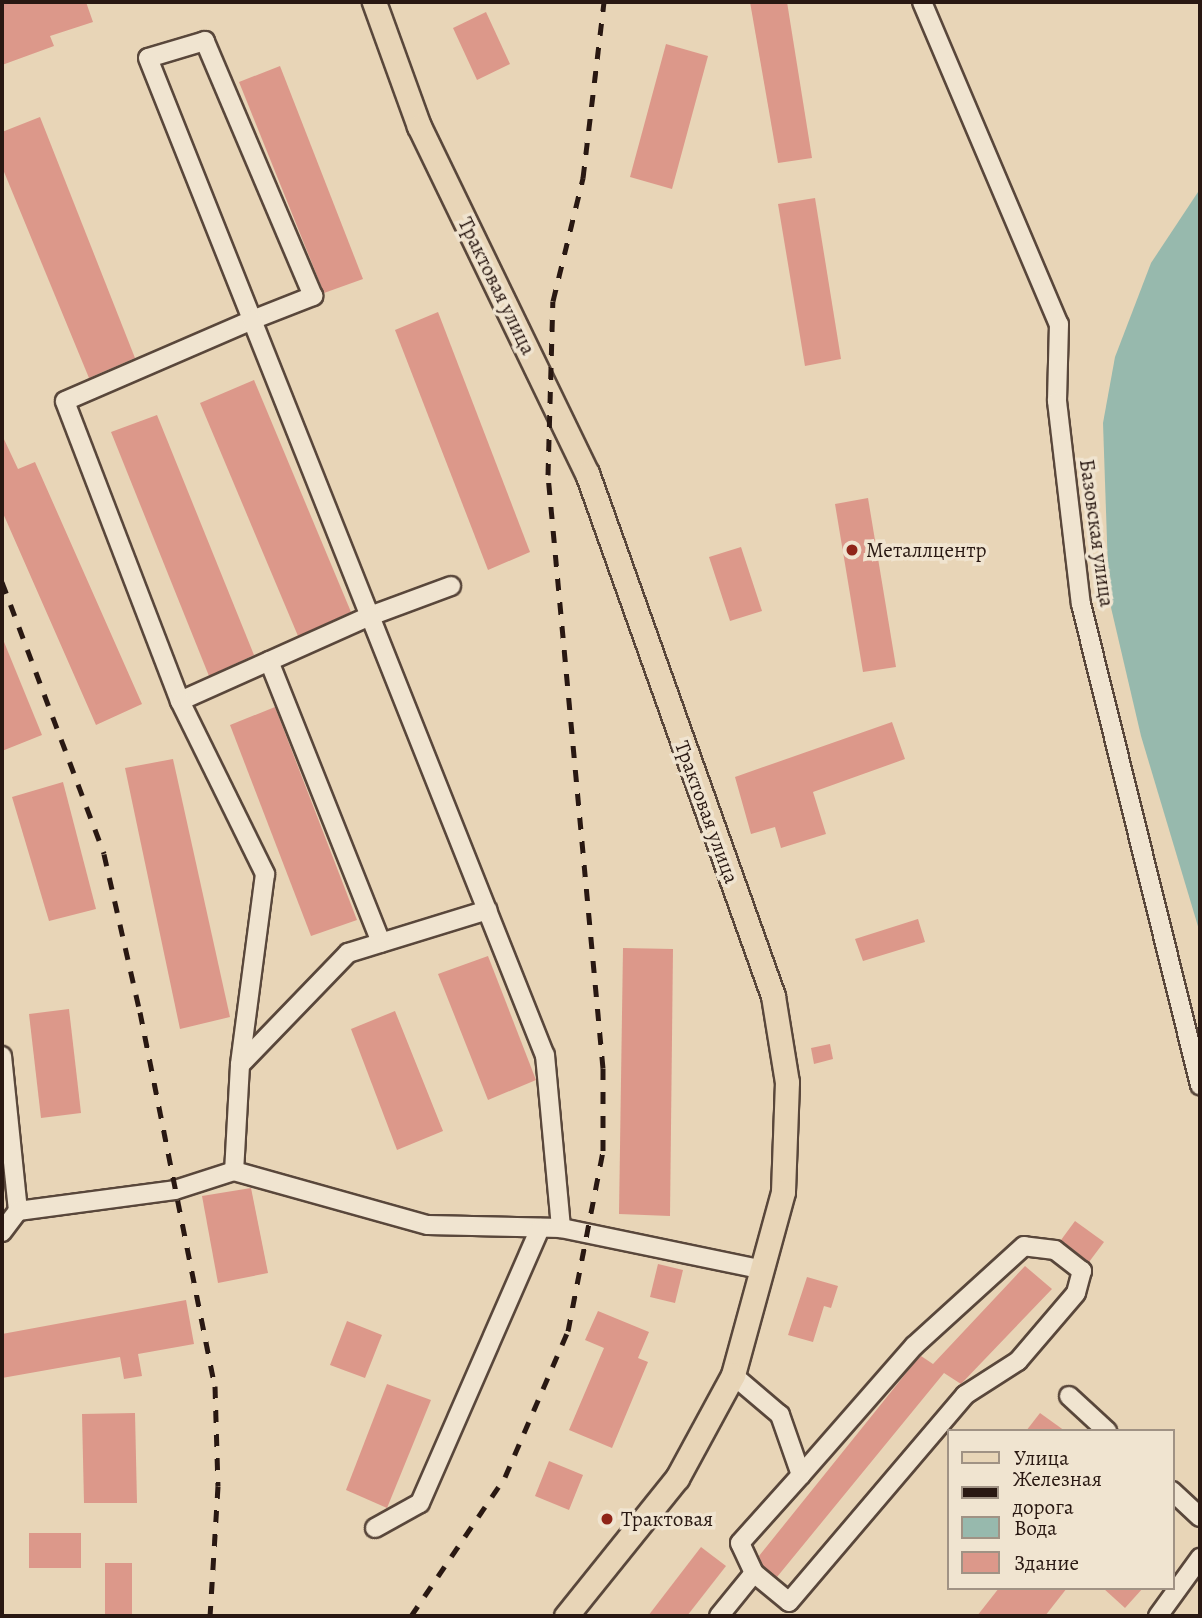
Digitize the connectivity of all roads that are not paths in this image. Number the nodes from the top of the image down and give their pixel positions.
1 (374, 2) edge
2 (922, 2) edge
3 (252, 320) junction
4 (451, 586) dead end
5 (370, 616) junction
6 (269, 662) junction
7 (180, 701) junction
8 (488, 911) junction
9 (381, 943) junction
10 (2, 1063) edge
11 (240, 1065) junction
12 (1200, 1086) edge
13 (234, 1171) junction
14 (18, 1212) junction
15 (540, 1228) junction
16 (561, 1228) junction
17 (2, 1232) edge
18 (764, 1270) junction
19 (733, 1376) junction
20 (1069, 1396) dead end
21 (1105, 1429) edge
22 (801, 1475) junction
23 (1174, 1493) edge
24 (1200, 1517) edge
25 (375, 1528) dead end
26 (1200, 1558) edge
27 (754, 1573) junction
28 (566, 1616) edge
29 (719, 1616) edge
30 (1158, 1616) edge

1 - 18 main road, Трактовая улица
2 - 12 street, Базовская улица
3 - 3 street
3 - 5 street
3 - 7 street
4 - 5 street
5 - 6 street
5 - 8 street
6 - 7 street
6 - 9 street
7 - 11 street
8 - 9 street
8 - 16 street
9 - 11 street
10 - 14 street
11 - 13 street
13 - 14 street
13 - 15 street
14 - 17 street
15 - 16 street
15 - 25 street
16 - 18 street
18 - 19 main road, Трактовая улица
19 - 22 street
19 - 28 main road, Трактовая улица
20 - 21 street
22 - 27 street
22 - 27 street
23 - 24 street
26 - 30 street
27 - 29 street

